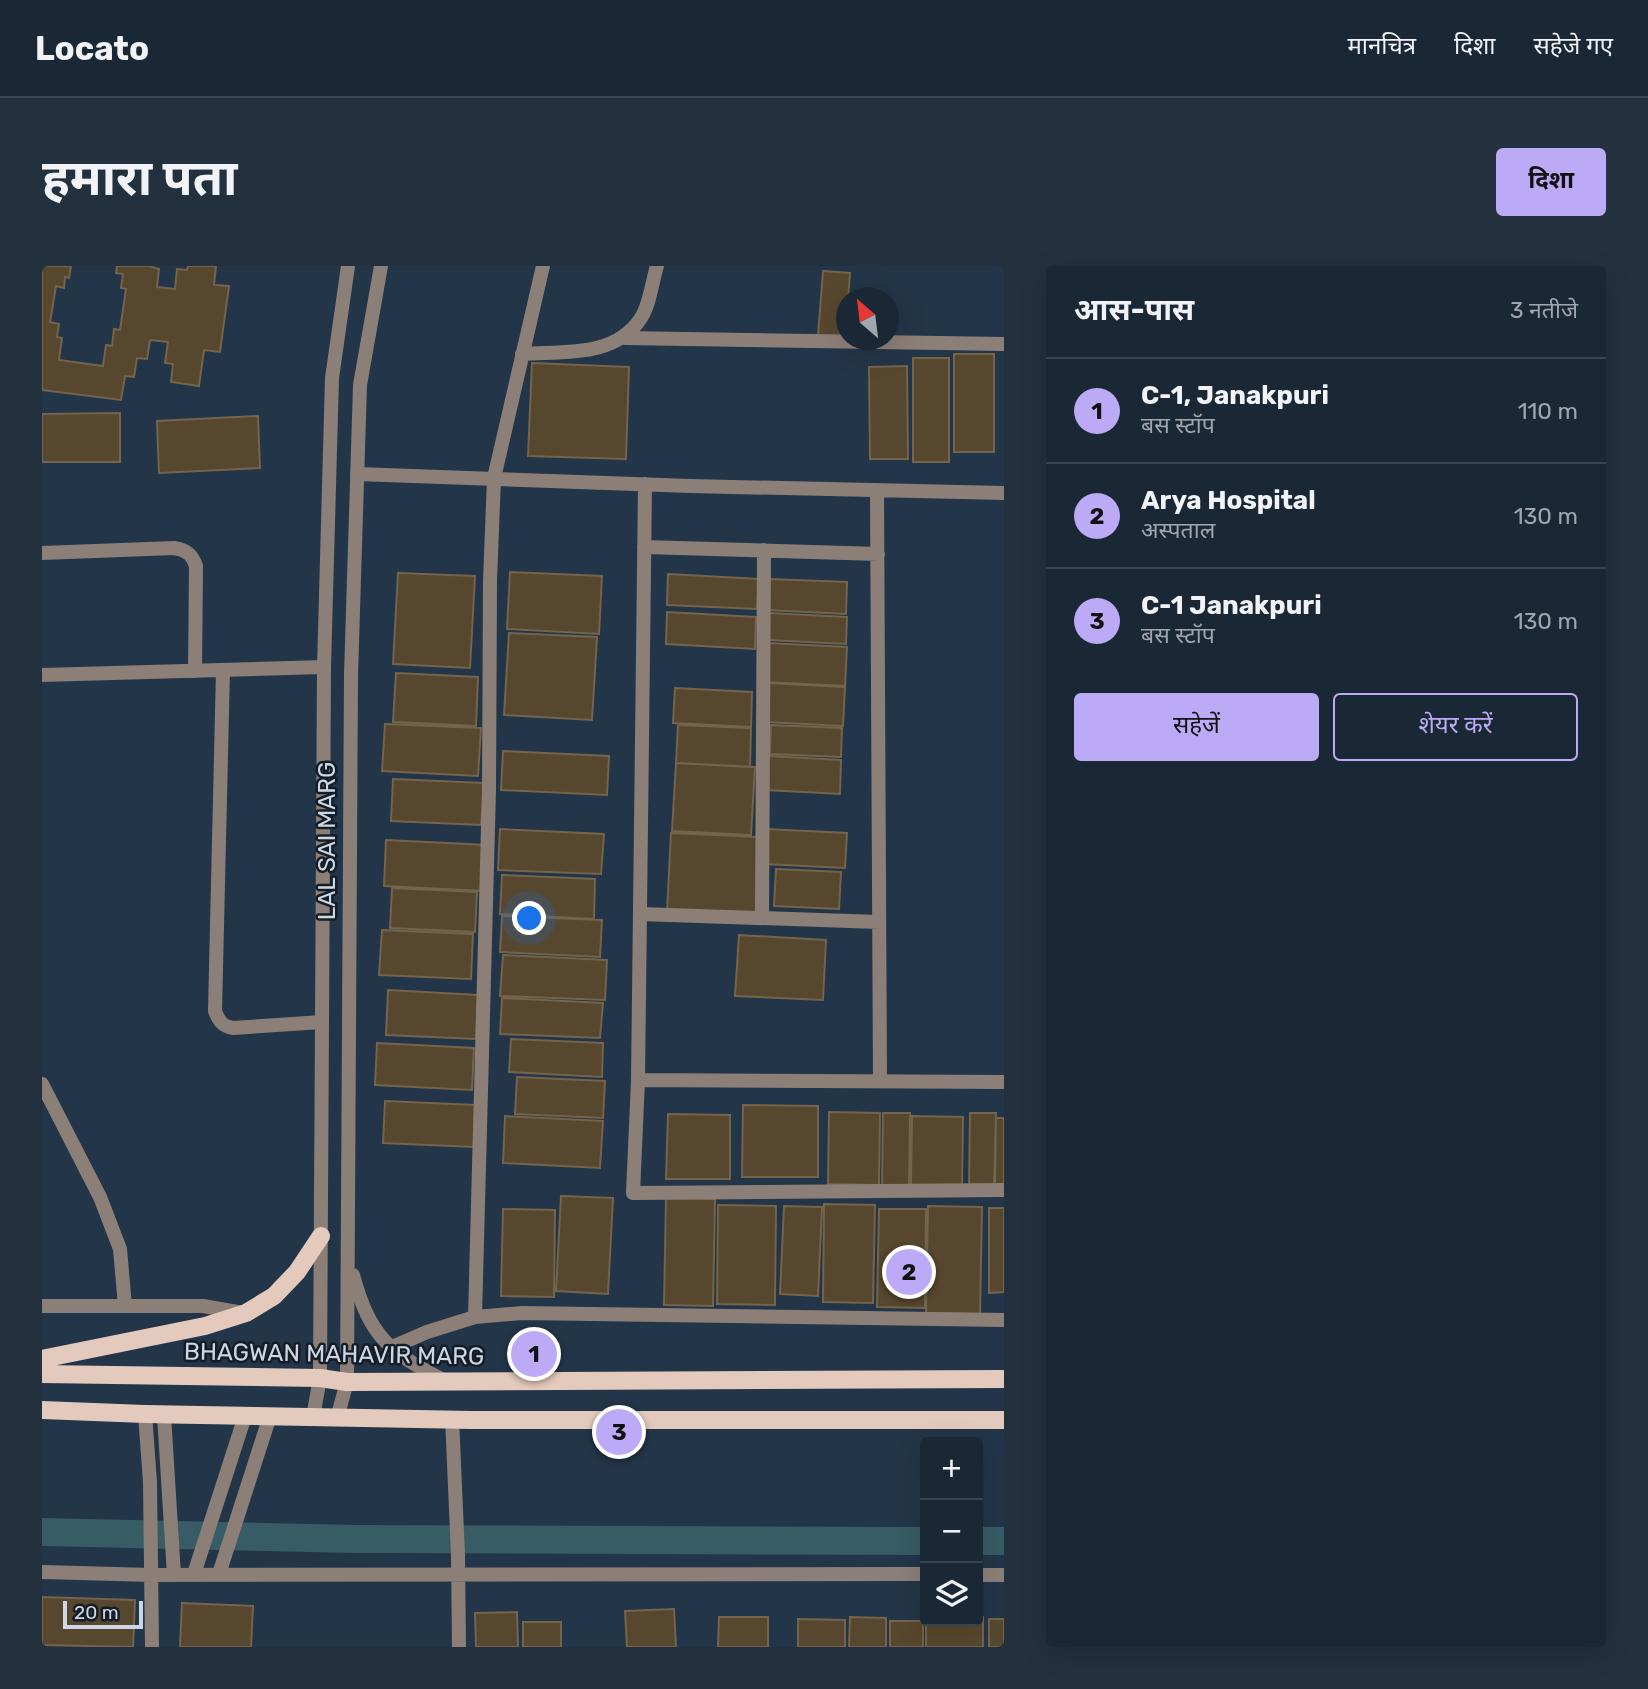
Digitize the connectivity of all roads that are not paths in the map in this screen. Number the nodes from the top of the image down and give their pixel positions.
1 (348, 266) edge
2 (381, 266) edge
3 (543, 266) edge
4 (657, 266) edge
5 (624, 338) junction
6 (1004, 344) edge
7 (522, 354) junction
8 (357, 474) junction
9 (494, 478) junction
10 (645, 484) junction
11 (877, 490) junction
12 (1004, 493) edge
13 (645, 547) junction
14 (764, 550) junction
15 (42, 553) edge
16 (878, 554) junction
17 (324, 667) junction
18 (223, 670) junction
19 (195, 671) junction
20 (42, 675) edge
21 (640, 914) junction
22 (762, 918) junction
23 (879, 922) junction
24 (322, 1022) junction
25 (638, 1080) junction
26 (880, 1081) junction
27 (1004, 1082) edge
28 (42, 1084) edge
29 (1004, 1190) edge
30 (321, 1236) junction
31 (348, 1257) junction
32 (42, 1306) edge
33 (125, 1306) junction
34 (246, 1313) junction
35 (475, 1317) junction
36 (1004, 1320) edge
37 (390, 1348) junction
38 (42, 1359) edge
39 (42, 1374) edge
40 (320, 1378) junction
41 (1004, 1379) edge
42 (347, 1382) junction
43 (446, 1382) junction
44 (42, 1410) edge
45 (145, 1414) junction
46 (164, 1415) junction
47 (245, 1416) junction
48 (270, 1416) junction
49 (313, 1417) junction
50 (337, 1418) junction
51 (452, 1418) junction
52 (1004, 1420) edge
53 (42, 1572) edge
54 (459, 1573) junction
55 (194, 1574) junction
56 (219, 1574) junction
57 (920, 1574) edge
58 (152, 1575) junction
59 (173, 1575) junction
60 (983, 1575) edge
61 (1004, 1575) edge
62 (152, 1647) edge
63 (459, 1647) edge

1 - 17 street, LAL SAI MARG
2 - 8 street, LAL SAI MARG
3 - 7 street
4 - 5 street
5 - 6 street
5 - 7 street
7 - 9 street
8 - 9 street
8 - 31 street, LAL SAI MARG
9 - 10 street
9 - 35 street
10 - 11 street
10 - 13 street
11 - 12 street
11 - 16 street
13 - 14 street
13 - 21 street
14 - 16 street
14 - 22 street
15 - 19 street
16 - 23 street
17 - 18 street
17 - 24 street, LAL SAI MARG
18 - 19 street
18 - 24 street
19 - 20 street
21 - 22 street
21 - 25 street
22 - 23 street
23 - 26 street
24 - 30 street, LAL SAI MARG
25 - 26 street
25 - 29 street
26 - 27 street
28 - 33 street
30 - 34 main road
30 - 40 street, LAL SAI MARG
31 - 37 street
31 - 42 street, LAL SAI MARG
32 - 33 street
33 - 34 street
34 - 38 main road
35 - 36 street
35 - 37 street
37 - 43 street
39 - 40 main road, BHAGWAN MAHAVIR MARG
40 - 42 main road, BHAGWAN MAHAVIR MARG
40 - 49 street, LAL SAI MARG
41 - 43 main road, BHAGWAN MAHAVIR MARG
42 - 43 main road, BHAGWAN MAHAVIR MARG
42 - 50 street, LAL SAI MARG
44 - 45 main road
45 - 46 main road
45 - 58 street
46 - 47 main road
46 - 59 street
47 - 48 main road
47 - 55 street
48 - 49 main road
48 - 56 street
49 - 50 main road
50 - 51 main road
51 - 52 main road
51 - 54 street
53 - 58 street
54 - 56 street
54 - 57 street
54 - 63 street
55 - 56 street
55 - 59 street
58 - 59 street
58 - 62 street
60 - 61 street

